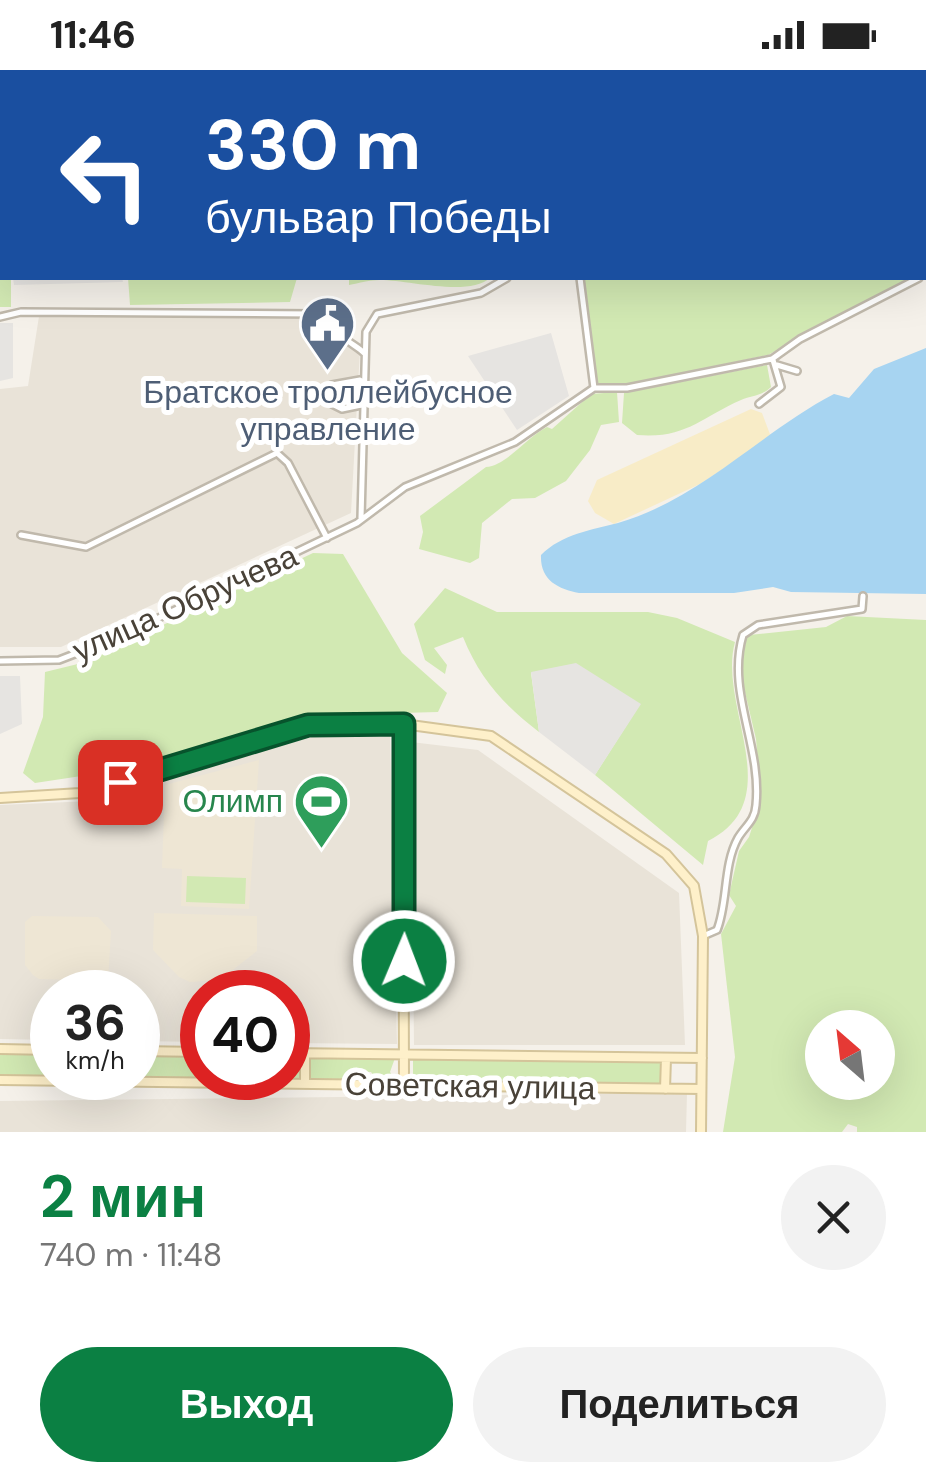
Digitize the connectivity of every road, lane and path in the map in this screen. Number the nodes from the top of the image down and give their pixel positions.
1 (504, 280) edge
2 (580, 280) edge
3 (915, 280) edge
4 (0, 318) edge
5 (364, 353) junction
6 (774, 362) junction
7 (797, 372) dead end
8 (366, 386) junction
9 (594, 388) junction
10 (366, 404) junction
11 (759, 404) dead end
12 (361, 518) junction
13 (21, 535) dead end
14 (327, 538) junction
15 (863, 596) dead end
16 (0, 661) edge
17 (404, 724) junction
18 (0, 798) edge
19 (704, 936) junction
20 (0, 1049) edge
21 (30, 1050) edge
22 (310, 1053) edge
23 (404, 1054) junction
24 (666, 1058) junction
25 (702, 1058) junction
26 (0, 1080) edge
27 (180, 1082) edge
28 (310, 1084) edge
29 (404, 1086) junction
30 (665, 1089) junction
31 (701, 1089) junction
32 (701, 1132) edge

1 - 5 street
2 - 9 street
3 - 6 street
4 - 5 street
5 - 8 street
6 - 7 street
6 - 9 street
6 - 11 street
8 - 10 street
8 - 10 street
9 - 12 street, улица Обручева
10 - 12 street
12 - 14 street, улица Обручева
13 - 14 street
14 - 16 street, улица Обручева
15 - 19 street
17 - 18 street
17 - 19 street
17 - 23 street
19 - 25 street
20 - 21 street
22 - 23 street, Советская улица
23 - 24 street, Советская улица
23 - 29 street
24 - 25 street, Советская улица
24 - 30 street
25 - 31 street
26 - 27 street, Советская улица
28 - 29 street, Советская улица
29 - 30 street, Советская улица
30 - 31 street, Советская улица
31 - 32 street

